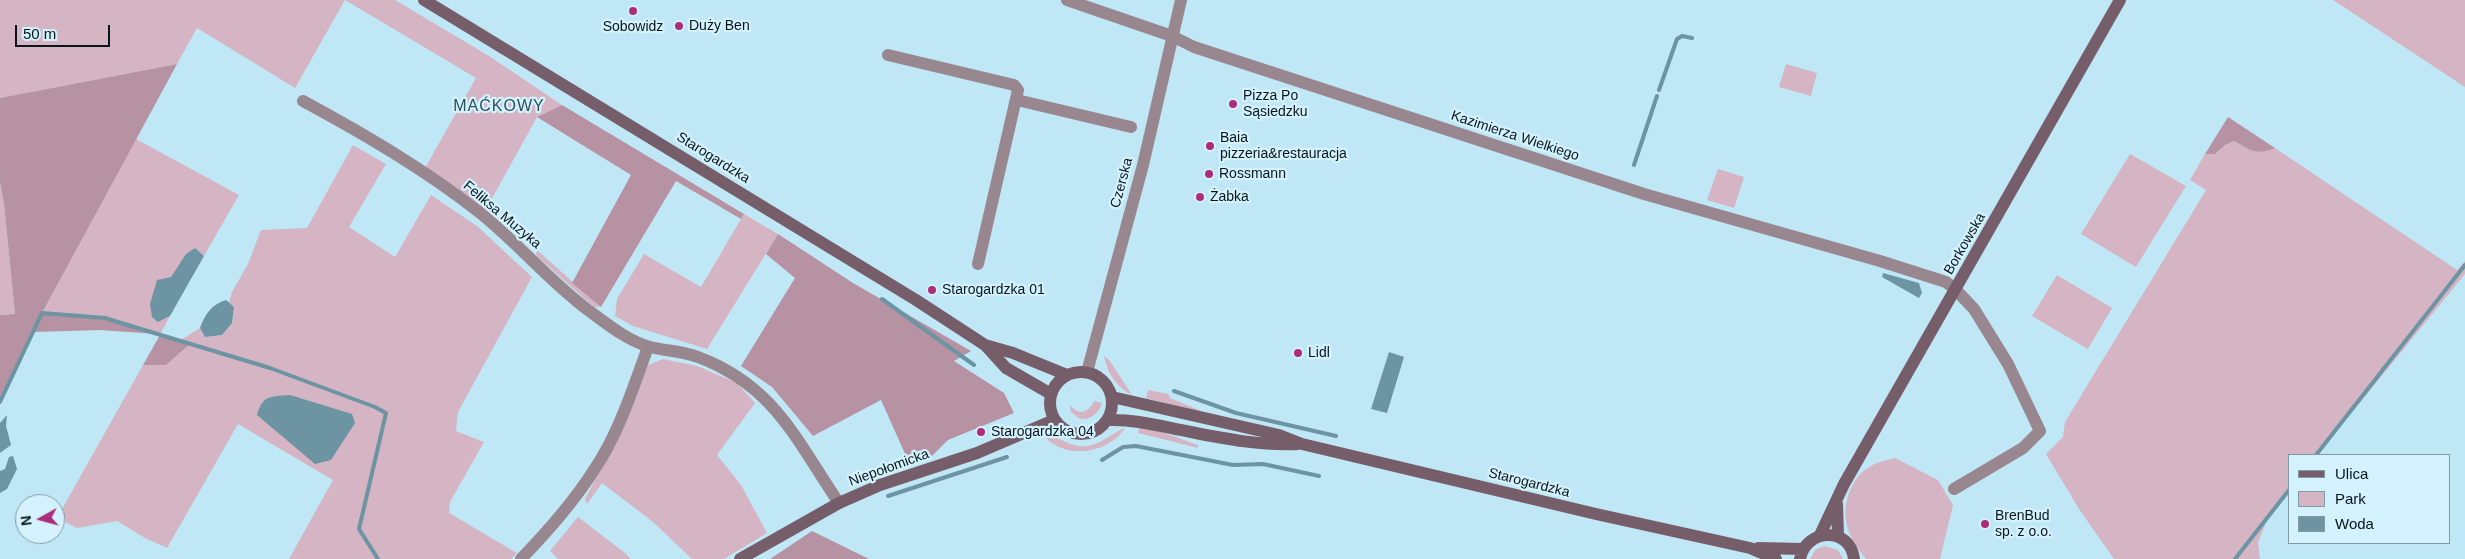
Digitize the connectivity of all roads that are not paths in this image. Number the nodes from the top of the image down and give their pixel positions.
1 (424, 0) edge
2 (1067, 0) edge
3 (1181, 0) edge
4 (2120, 0) edge
5 (1172, 36) junction
6 (888, 55) dead end
7 (1017, 100) junction
8 (303, 101) dead end
9 (1127, 122) dead end
10 (978, 264) dead end
11 (1956, 290) junction
12 (985, 345) junction
13 (648, 347) junction
14 (1088, 372) junction
15 (1067, 375) junction
16 (1051, 394) junction
17 (1112, 397) junction
18 (1054, 420) junction
19 (1108, 420) junction
20 (1302, 444) junction
21 (1954, 489) dead end
22 (1837, 502) junction
23 (839, 503) junction
24 (1820, 535) junction
25 (1838, 536) junction
26 (1750, 548) junction
27 (1801, 554) edge
28 (521, 559) edge
29 (740, 559) edge
30 (1776, 559) edge
31 (1854, 559) edge

1 - 12 main road, Starogardzka
2 - 5 street, Kazimierza Wielkiego
3 - 5 street, Czerska
4 - 11 main road, Borkowska
5 - 11 street, Kazimierza Wielkiego
5 - 14 street, Czerska
6 - 7 street
7 - 9 street
7 - 10 street
8 - 13 street, Feliksa Muzyka
11 - 21 street, Kazimierza Wielkiego
11 - 22 main road, Borkowska
12 - 15 main road, Starogardzka
12 - 16 main road, Starogardzka
13 - 23 street, Feliksa Muzyka
13 - 28 street
14 - 15 main road
14 - 17 main road
15 - 16 main road
16 - 18 main road
17 - 19 main road
17 - 20 main road, Starogardzka
18 - 19 main road
18 - 23 main road, Niepołomicka
19 - 20 main road, Starogardzka
20 - 26 main road, Starogardzka
22 - 24 main road, Borkowska
22 - 25 main road, Borkowska
23 - 29 main road, Niepołomicka
24 - 25 main road
24 - 27 main road
25 - 31 main road
26 - 27 main road, Starogardzka
26 - 30 main road, Starogardzka

